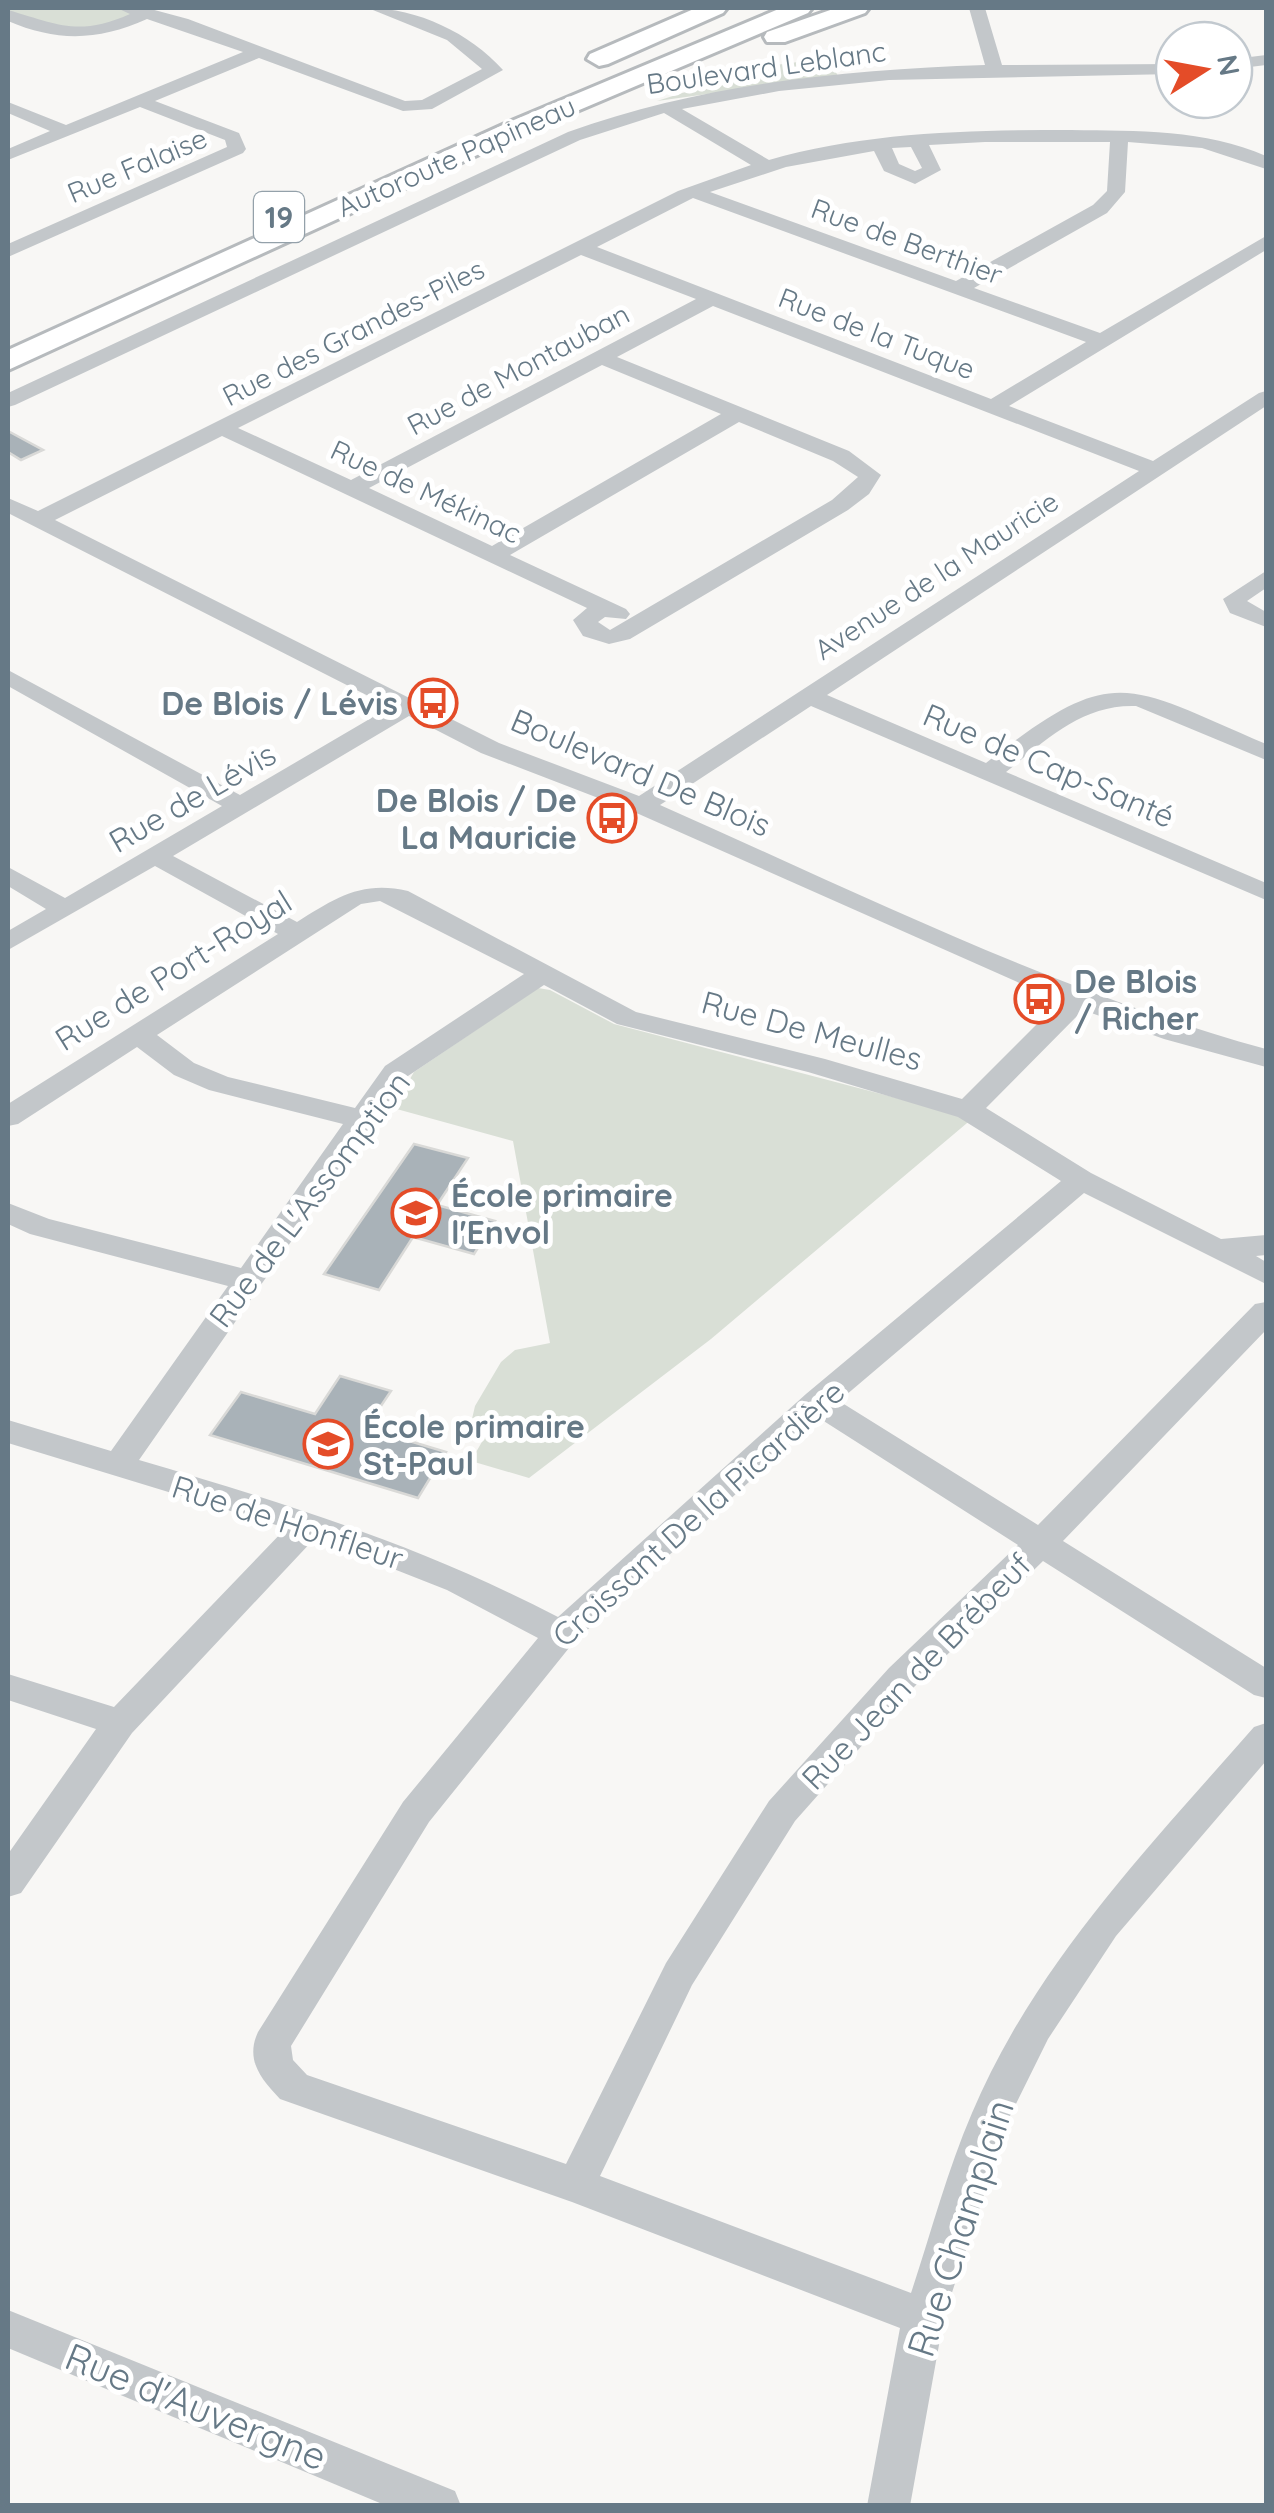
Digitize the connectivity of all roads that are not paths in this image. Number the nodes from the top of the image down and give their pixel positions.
1 (125, 8) edge
2 (376, 8) edge
3 (714, 8) edge
4 (756, 8) edge
5 (800, 8) edge
6 (856, 8) edge
7 (977, 8) edge
8 (147, 13) junction
9 (8, 15) edge
10 (258, 52) junction
11 (582, 69) dead end
12 (1154, 69) edge
13 (995, 70) junction
14 (548, 87) dead end
15 (140, 100) junction
16 (665, 106) junction
17 (8, 108) edge
18 (516, 128) junction
19 (66, 131) junction
20 (1118, 136) junction
21 (917, 140) junction
22 (445, 142) junction
23 (880, 143) junction
24 (8, 155) edge
25 (1266, 163) edge
26 (764, 165) junction
27 (693, 192) junction
28 (1266, 242) edge
29 (582, 248) junction
30 (8, 251) edge
31 (958, 288) junction
32 (711, 298) junction
33 (8, 341) edge
34 (1102, 341) junction
35 (600, 357) junction
36 (8, 361) edge
37 (1266, 397) edge
38 (8, 400) edge
39 (992, 407) junction
40 (737, 414) junction
41 (222, 428) junction
42 (1154, 469) junction
43 (351, 488) junction
44 (8, 505) edge
45 (38, 520) junction
46 (493, 555) junction
47 (1266, 578) edge
48 (1266, 620) edge
49 (8, 677) edge
50 (806, 695) junction
51 (408, 706) junction
52 (1266, 753) edge
53 (988, 775) junction
54 (241, 806) junction
55 (641, 806) junction
56 (155, 856) junction
57 (8, 874) edge
58 (1266, 892) edge
59 (380, 893) joint
60 (65, 909) junction
61 (297, 933) junction
62 (8, 942) edge
63 (542, 974) junction
64 (1078, 999) junction
65 (138, 1034) junction
66 (1266, 1058) edge
67 (968, 1110) junction
68 (8, 1117) edge
69 (360, 1119) junction
70 (1081, 1180) junction
71 (8, 1213) edge
72 (1266, 1245) edge
73 (1220, 1249) junction
74 (1266, 1274) edge
75 (246, 1280) junction
76 (1266, 1312) edge
77 (817, 1402) junction
78 (8, 1432) edge
79 (117, 1467) junction
80 (310, 1523) junction
81 (1039, 1545) junction
82 (560, 1634) junction
83 (1266, 1684) edge
84 (8, 1687) edge
85 (120, 1722) junction
86 (1266, 1738) edge
87 (8, 1882) edge
88 (576, 2185) junction
89 (924, 2317) junction
90 (8, 2329) edge
91 (440, 2506) edge
92 (888, 2506) edge

1 - 8 street
2 - 10 street
3 - 11 highway
4 - 22 highway, Autoroute Papineau / 19
5 - 18 highway, Autoroute Papineau / 19
6 - 18 highway
7 - 13 street
8 - 9 street
8 - 10 street
10 - 15 street
12 - 13 street, Boulevard Leblanc
13 - 16 street, Boulevard Leblanc
14 - 22 highway
15 - 19 street
15 - 30 street, Rue Falaise
16 - 26 street
16 - 38 street, Boulevard Leblanc
17 - 19 street
18 - 36 highway, Autoroute Papineau / 19
19 - 24 street
20 - 21 street, Rue des Grandes-Piles
20 - 25 street, Rue des Grandes-Piles
20 - 31 street
21 - 23 street, Rue des Grandes-Piles
21 - 23 street
22 - 33 highway, Autoroute Papineau / 19
23 - 26 street, Rue des Grandes-Piles
26 - 27 street, Rue des Grandes-Piles
27 - 29 street, Rue des Grandes-Piles
27 - 31 street, Rue de Berthier
28 - 34 street
29 - 32 street, Rue de la Tuque
29 - 41 street, Rue des Grandes-Piles
31 - 34 street, Rue de Berthier
32 - 35 street, Rue de Montauban
32 - 39 street, Rue de la Tuque
34 - 39 street
35 - 40 street
35 - 43 street, Rue de Montauban
37 - 42 street, Avenue de la Mauricie
39 - 42 street, Rue de la Tuque
40 - 46 street
40 - 46 street, Rue de Mékinac
41 - 43 street, Rue de Mékinac
41 - 45 street, Rue des Grandes-Piles
42 - 50 street, Avenue de la Mauricie
43 - 46 street, Rue de Mékinac
44 - 45 street, Boulevard De Blois
45 - 51 street, Boulevard De Blois
47 - 48 street
49 - 54 street
50 - 53 street, Rue de Cap-Santé
50 - 55 street, Avenue de la Mauricie
51 - 54 street, Rue de Lévis
51 - 55 street, Boulevard De Blois
52 - 53 street
53 - 58 street, Rue de Cap-Santé
54 - 56 street, Rue de Lévis
55 - 64 street, Boulevard De Blois
56 - 60 street, Rue de Lévis
56 - 61 street
57 - 60 street
59 - 61 street, Rue de Port-Royal
59 - 63 street, Rue De Meulles
60 - 62 street, Rue de Lévis
61 - 65 street, Rue de Port-Royal
63 - 67 street, Rue De Meulles
63 - 69 street, Rue de L'Assomption
64 - 66 street, Boulevard De Blois
64 - 67 street
65 - 68 street, Rue de Port-Royal
65 - 69 street
67 - 70 street, Rue De Meulles
69 - 75 street, Rue de L'Assomption
70 - 73 street, Rue De Meulles
70 - 77 street, Croissant De la Picardière
71 - 75 street
72 - 73 street
73 - 74 street, Rue De Meulles
75 - 79 street, Rue de L'Assomption
76 - 81 street, Rue Jean de Brébeuf
77 - 81 street
77 - 82 street, Croissant De la Picardière
78 - 79 street, Rue de Honfleur
79 - 80 street, Rue de Honfleur
80 - 82 street, Rue de Honfleur
80 - 85 street
81 - 83 street
81 - 88 street, Rue Jean de Brébeuf
82 - 88 street, Croissant De la Picardière
84 - 85 street
85 - 87 street
86 - 89 street, Rue Champlain
88 - 89 street, Croissant De la Picardière
89 - 92 street, Rue Champlain
90 - 91 street, Rue d'Auvergne

